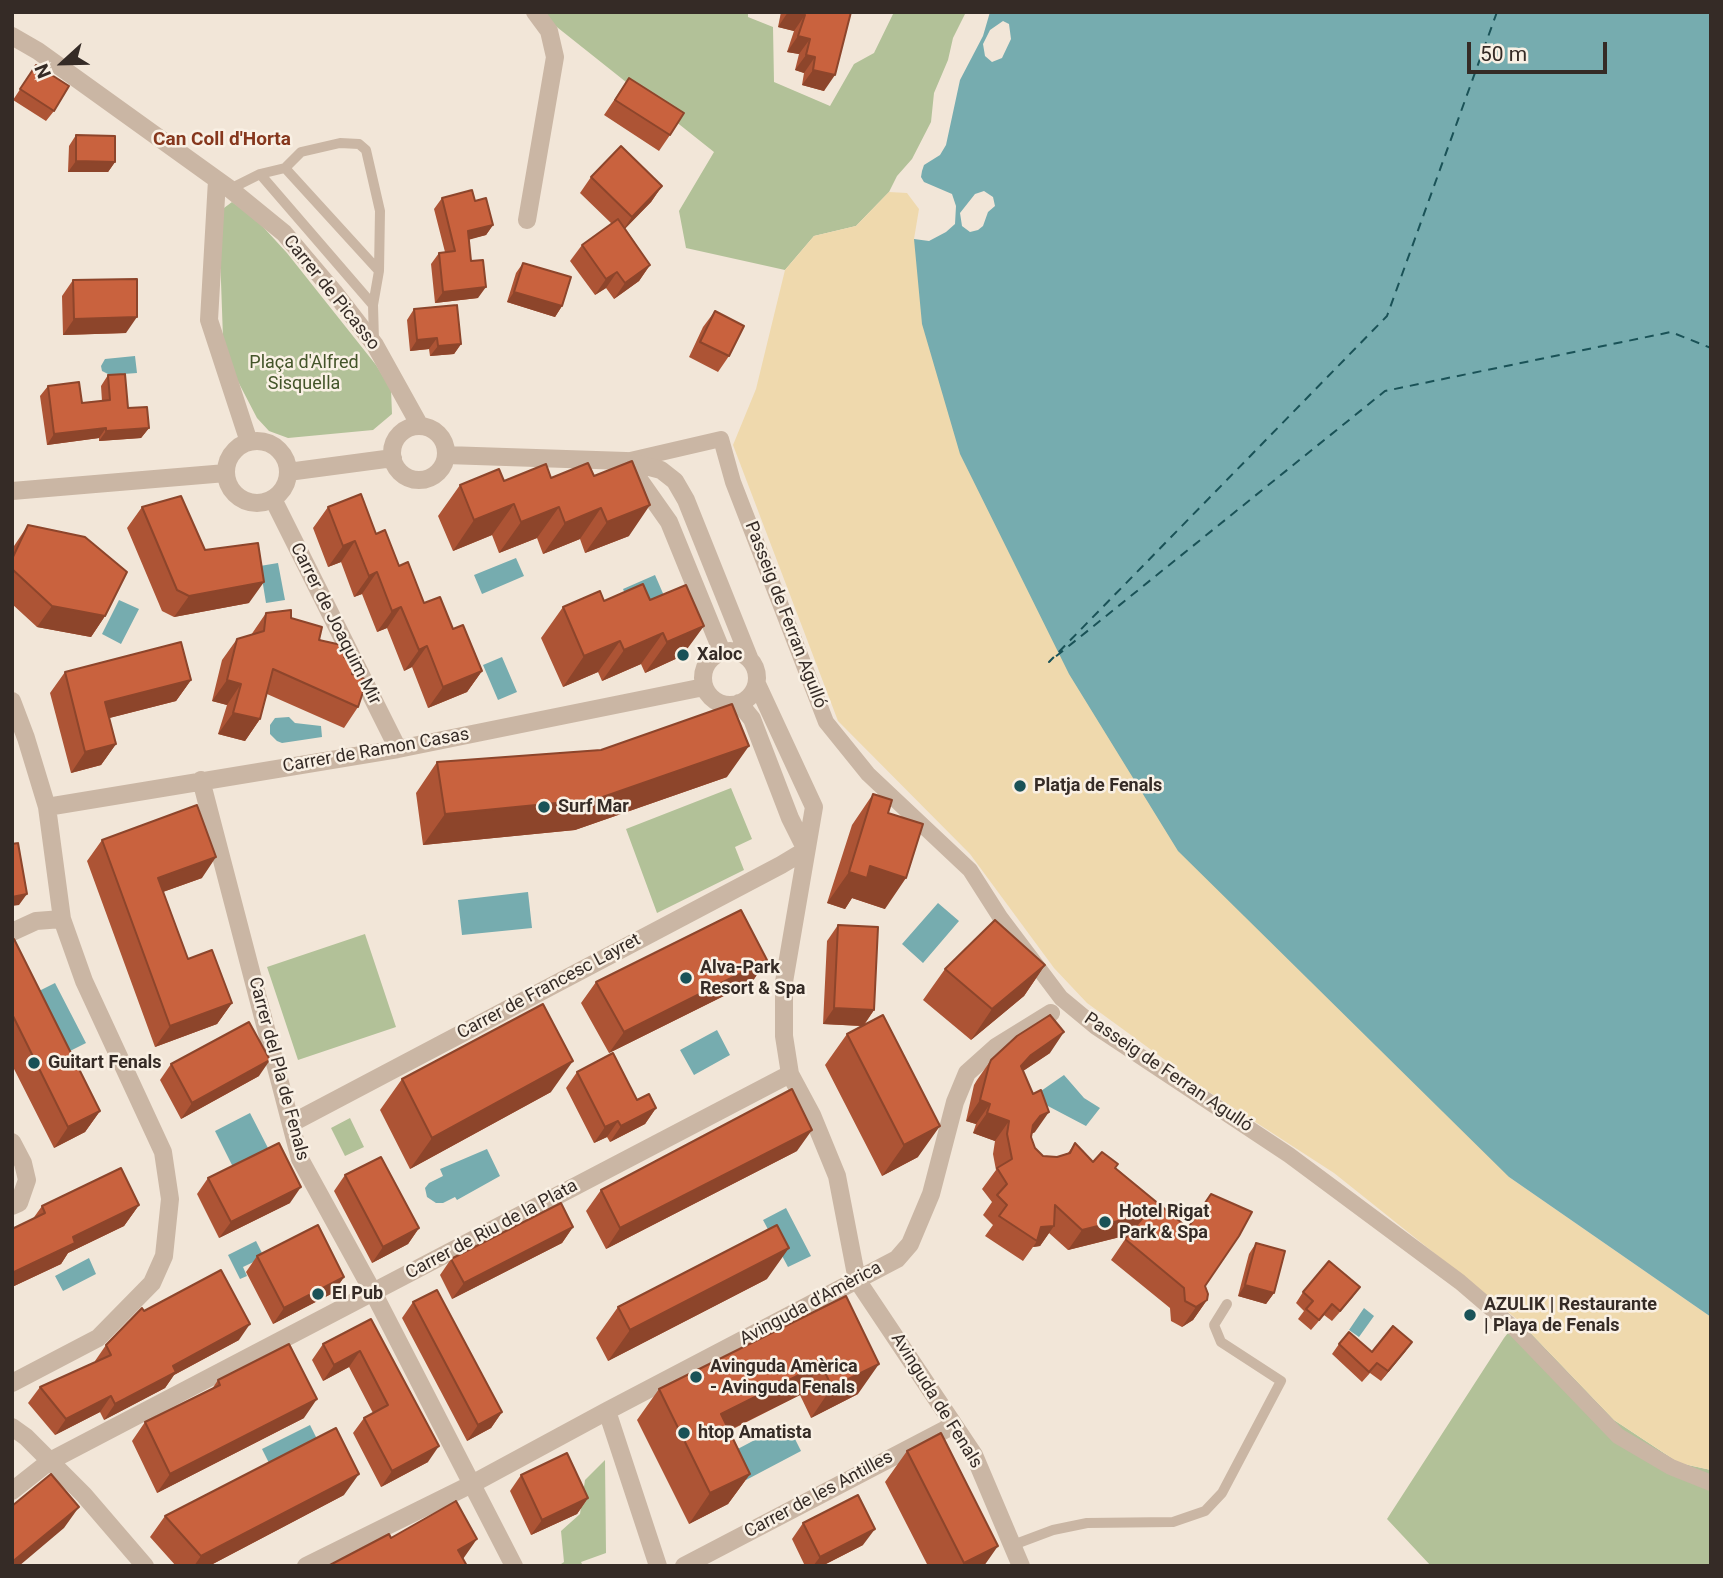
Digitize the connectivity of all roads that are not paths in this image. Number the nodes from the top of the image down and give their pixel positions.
1 (535, 12) edge
2 (12, 36) edge
3 (285, 168) junction
4 (260, 174) junction
5 (223, 185) junction
6 (527, 219) dead end
7 (379, 271) junction
8 (373, 305) junction
9 (375, 345) junction
10 (420, 426) junction
11 (249, 442) junction
12 (446, 455) junction
13 (393, 458) junction
14 (626, 461) junction
15 (288, 472) junction
16 (226, 473) junction
17 (12, 491) edge
18 (273, 499) junction
19 (722, 652) junction
20 (750, 660) junction
21 (757, 684) junction
22 (704, 687) junction
23 (12, 701) edge
24 (739, 703) junction
25 (398, 749) junction
26 (201, 780) junction
27 (47, 807) junction
28 (806, 850) junction
29 (62, 919) junction
30 (12, 932) edge
31 (1051, 1013) edge
32 (790, 1074) junction
33 (292, 1123) junction
34 (12, 1142) edge
35 (12, 1206) edge
36 (857, 1280) junction
37 (373, 1292) junction
38 (1227, 1304) dead end
39 (12, 1382) edge
40 (607, 1410) junction
41 (954, 1425) junction
42 (12, 1427) edge
43 (50, 1461) junction
44 (1711, 1483) edge
45 (472, 1484) junction
46 (12, 1491) edge
47 (1013, 1545) junction
48 (145, 1566) edge
49 (306, 1566) edge
50 (514, 1566) edge
51 (658, 1566) edge
52 (684, 1566) edge
53 (1021, 1566) edge

1 - 6 street
2 - 5 street, Carrer de Picasso
3 - 4 lane
3 - 7 lane
3 - 7 lane
4 - 5 lane
4 - 8 lane
5 - 9 street, Carrer de Picasso
5 - 11 street
7 - 8 lane
8 - 9 lane
9 - 10 street, Carrer de Picasso
10 - 12 street
10 - 13 street
11 - 15 street
11 - 16 street
12 - 13 street
12 - 14 street
13 - 15 street
14 - 19 street
14 - 20 street
14 - 44 street, Passeig de Ferran Agulló
15 - 18 street
16 - 17 street
16 - 18 street
18 - 25 street, Carrer de Joaquim Mir
19 - 20 street
19 - 22 street
20 - 21 street
21 - 24 street
21 - 28 street
22 - 24 street
22 - 25 street, Carrer de Ramon Casas
23 - 27 street
24 - 28 street
25 - 26 street, Carrer de Ramon Casas
26 - 27 street, Carrer de Ramon Casas
26 - 33 street, Carrer del Pla de Fenals
27 - 29 street
28 - 32 street
28 - 33 street, Carrer de Francesc Layret
29 - 30 street
29 - 39 street
31 - 36 street, Avinguda d'Amèrica
32 - 36 street
32 - 37 street, Carrer de Riu de la Plata
33 - 37 street, Carrer del Pla de Fenals
34 - 35 street
36 - 40 street, Avinguda d'Amèrica
36 - 41 street, Avinguda de Fenals
37 - 43 street, Carrer de Riu de la Plata
37 - 45 street, Carrer del Pla de Fenals
38 - 47 lane
40 - 45 street, Avinguda d'Amèrica
40 - 51 street
41 - 47 street, Avinguda de Fenals
41 - 52 street, Carrer de les Antilles
42 - 43 street
43 - 46 street, Carrer de Riu de la Plata
43 - 48 street
45 - 49 street, Avinguda d'Amèrica
45 - 50 street, Carrer del Pla de Fenals
47 - 53 street, Avinguda de Fenals

